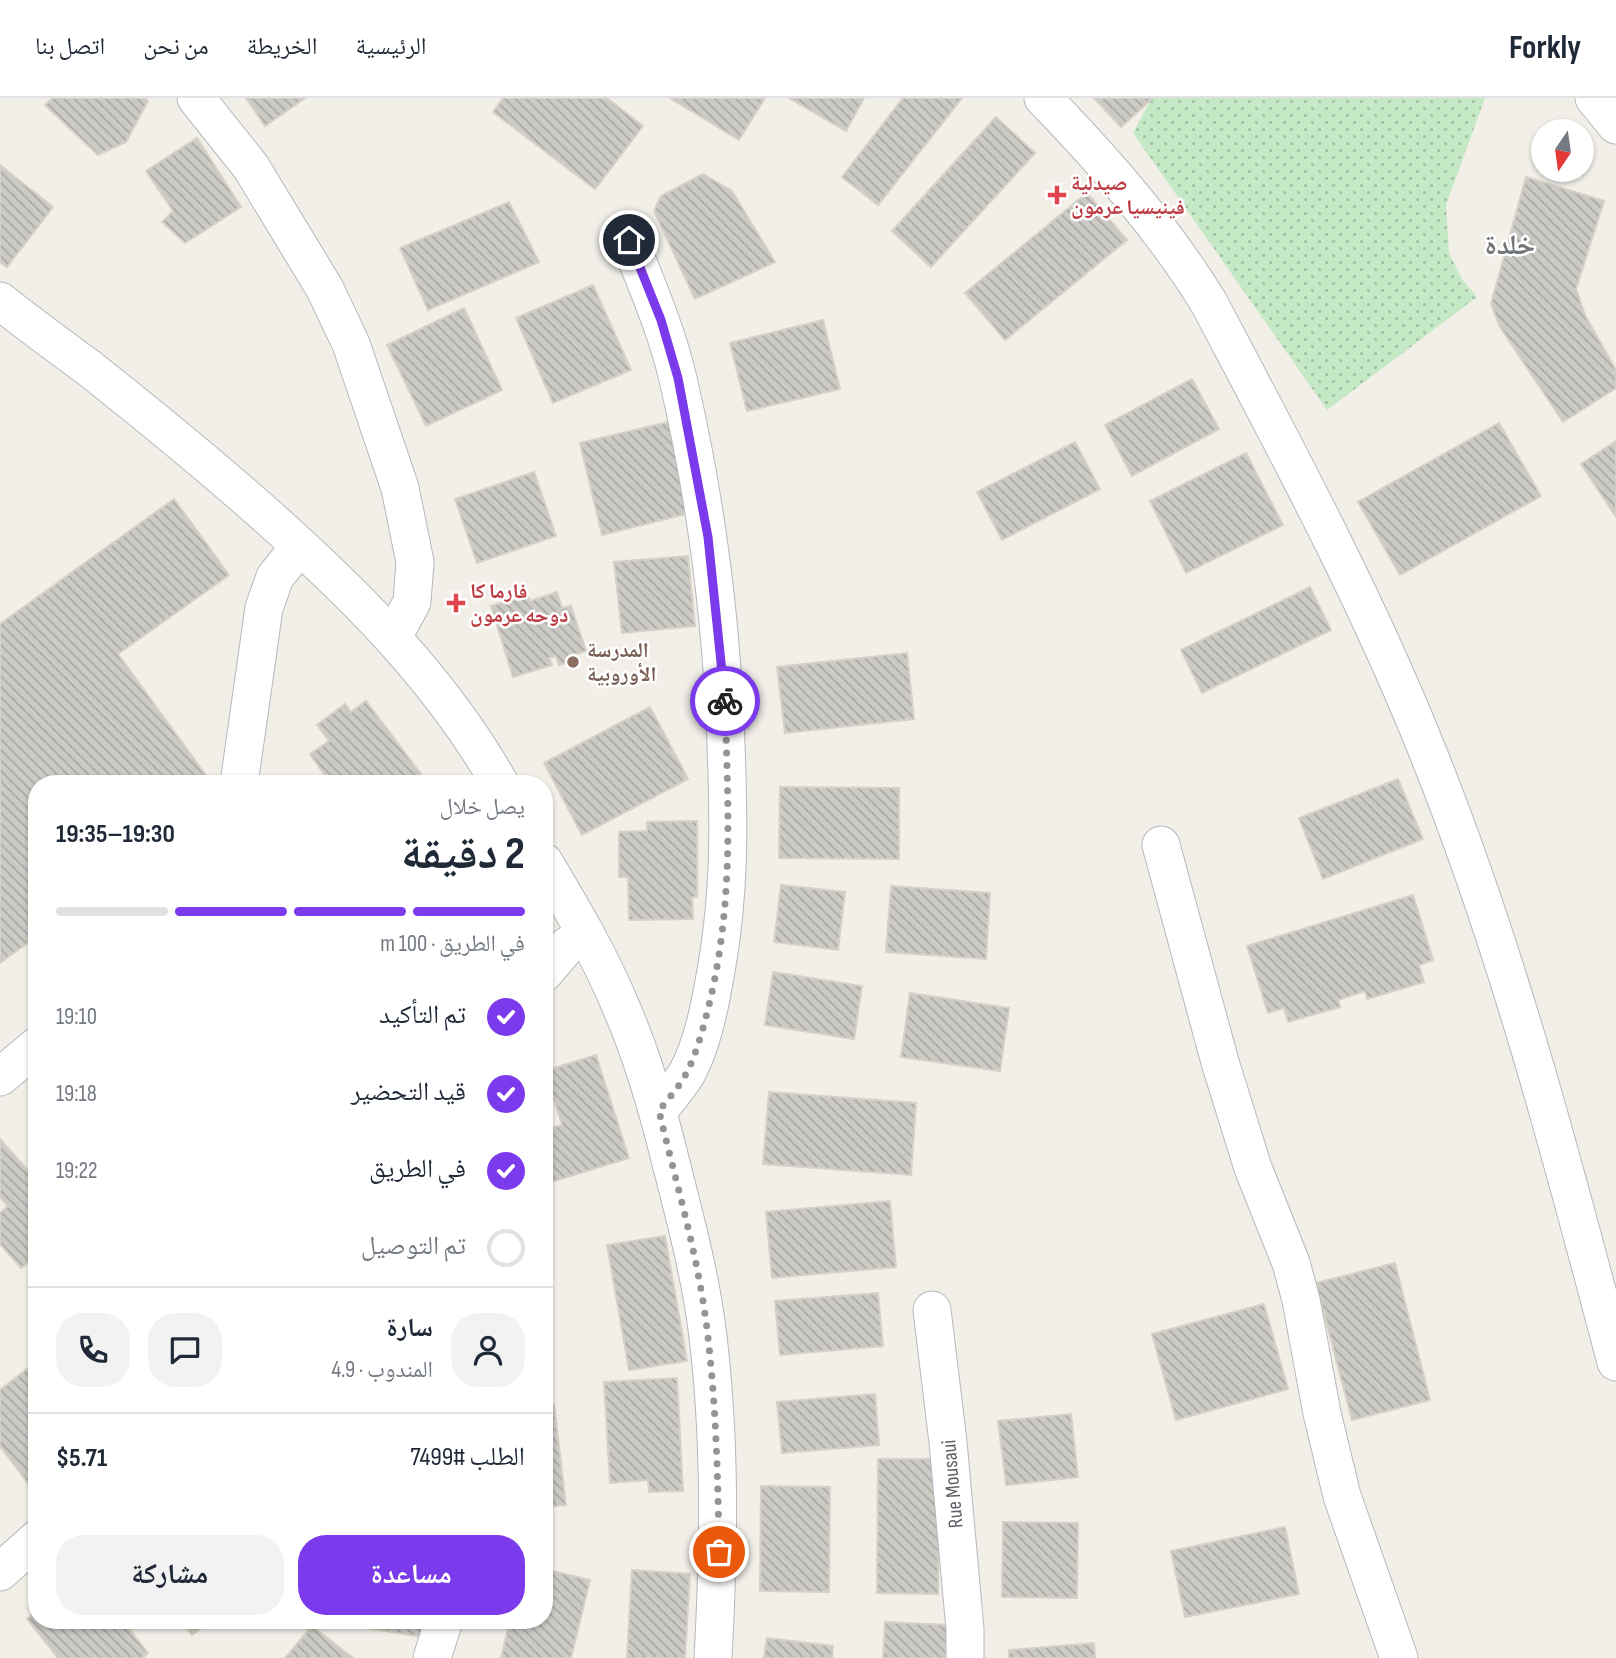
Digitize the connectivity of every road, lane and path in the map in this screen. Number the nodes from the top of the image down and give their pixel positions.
1 (196, 98) edge
2 (1043, 98) edge
3 (1594, 98) edge
4 (1616, 125) edge
5 (629, 240) dead end
6 (2, 309) edge
7 (300, 546) junction
8 (393, 637) junction
9 (240, 775) edge
10 (494, 775) edge
11 (1161, 845) dead end
12 (553, 877) edge
13 (586, 934) junction
14 (553, 963) edge
15 (28, 1054) edge
16 (0, 1077) edge
17 (659, 1111) junction
18 (932, 1310) dead end
19 (1616, 1362) edge
20 (28, 1547) edge
21 (0, 1572) edge
22 (441, 1629) edge
23 (432, 1658) edge
24 (713, 1658) edge
25 (965, 1658) edge
26 (1399, 1658) edge

1 - 8 street
2 - 19 street
3 - 4 street
5 - 17 street
6 - 7 street
7 - 8 street
7 - 9 street
8 - 10 street
11 - 26 street
12 - 13 street
13 - 14 street
13 - 17 street
15 - 16 street
17 - 24 street
18 - 25 street, Rue Mousaui
20 - 21 street
22 - 23 street

